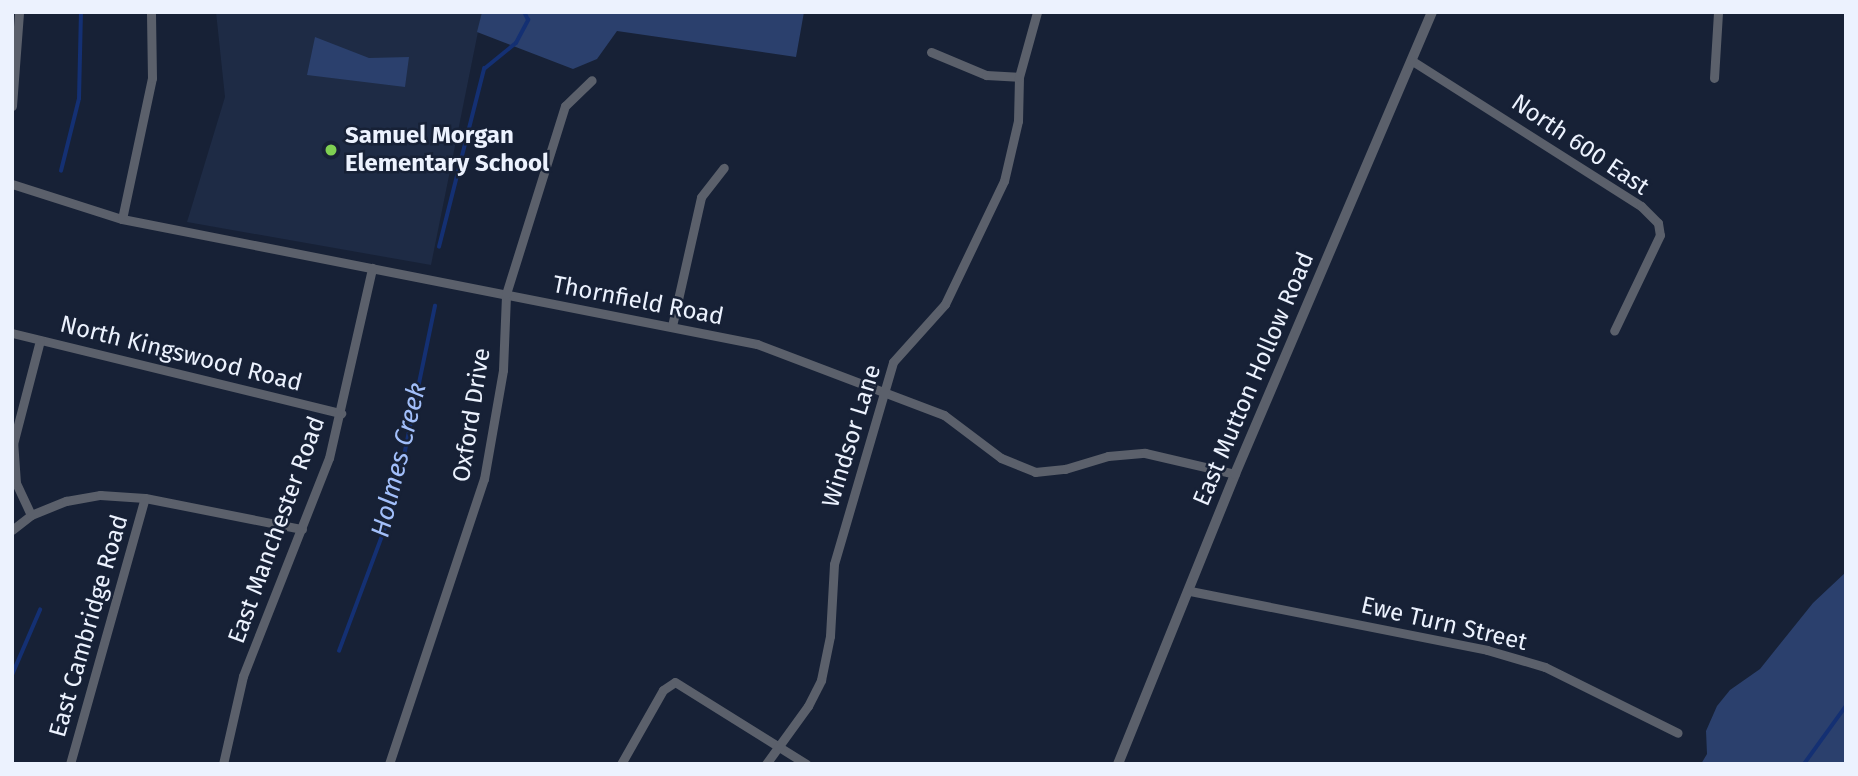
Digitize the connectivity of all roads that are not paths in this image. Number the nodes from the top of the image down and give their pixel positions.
1 (19, 12) edge
2 (151, 12) edge
3 (1037, 12) edge
4 (1432, 12) edge
5 (1718, 12) edge
6 (931, 52) dead end
7 (1414, 62) junction
8 (1018, 77) junction
9 (1714, 78) dead end
10 (592, 80) dead end
11 (12, 106) edge
12 (724, 168) dead end
13 (12, 184) edge
14 (122, 219) junction
15 (372, 268) junction
16 (506, 294) junction
17 (672, 326) junction
18 (1614, 331) dead end
19 (12, 333) edge
20 (40, 340) junction
21 (881, 391) junction
22 (341, 413) junction
23 (1235, 474) junction
24 (145, 498) junction
25 (31, 515) junction
26 (302, 529) junction
27 (12, 530) edge
28 (1189, 591) junction
29 (1678, 733) dead end
30 (779, 745) junction
31 (70, 764) edge
32 (223, 764) edge
33 (389, 764) edge
34 (621, 764) edge
35 (765, 764) edge
36 (806, 764) edge
37 (1118, 764) edge

1 - 11 street
2 - 14 street
3 - 8 street, Windsor Lane
4 - 7 street, East Mutton Hollow Road
5 - 9 street
6 - 8 street
7 - 18 street, North 600 East
7 - 23 street, East Mutton Hollow Road
8 - 21 street, Windsor Lane
10 - 16 street, Oxford Drive
12 - 17 street
13 - 14 street, Thornfield Road
14 - 15 street, Thornfield Road
15 - 16 street, Thornfield Road
15 - 22 street, East Manchester Road
16 - 17 street, Thornfield Road
16 - 33 street, Oxford Drive
17 - 21 street, Thornfield Road
19 - 20 street, North Kingswood Road
20 - 22 street, North Kingswood Road
20 - 25 street
21 - 23 street, Thornfield Road
21 - 30 street, Windsor Lane
22 - 26 street, East Manchester Road
23 - 28 street, East Mutton Hollow Road
24 - 25 street
24 - 26 street
24 - 31 street, East Cambridge Road
25 - 27 street
26 - 32 street, East Manchester Road
28 - 29 street, Ewe Turn Street
28 - 37 street, East Mutton Hollow Road
30 - 34 street
30 - 35 street, Windsor Lane
30 - 36 street

